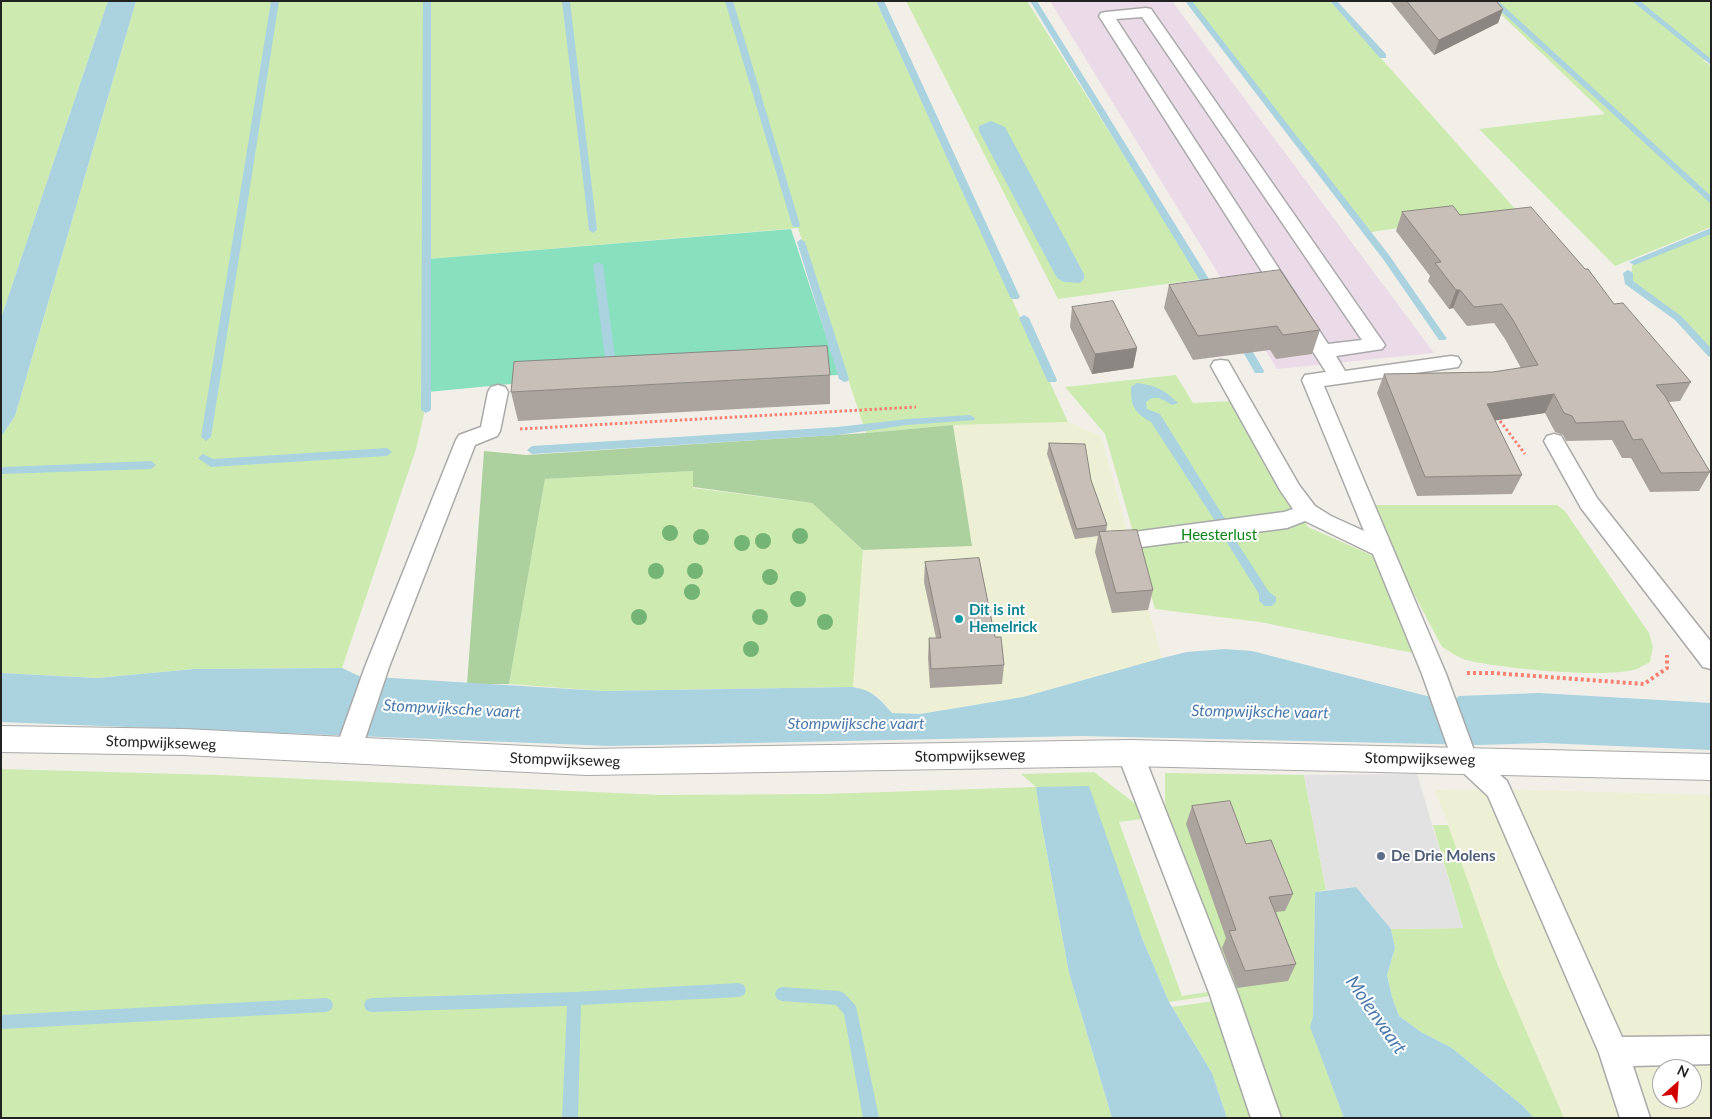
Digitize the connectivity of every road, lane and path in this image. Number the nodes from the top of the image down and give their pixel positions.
1 (1322, 351) junction
2 (1451, 362) dead end
3 (1221, 366) dead end
4 (1340, 378) junction
5 (498, 392) dead end
6 (916, 407) dead end
7 (1495, 414) edge
8 (490, 431) junction
9 (1554, 442) dead end
10 (1530, 461) dead end
11 (1307, 512) junction
12 (1126, 541) edge
13 (1382, 549) junction
14 (1667, 650) dead end
15 (1711, 660) edge
16 (1437, 682) junction
17 (1, 739) edge
18 (349, 745) junction
19 (1462, 752) junction
20 (1130, 753) junction
21 (1711, 767) edge
22 (1711, 1050) edge
23 (1614, 1052) junction
24 (1266, 1118) edge
25 (1635, 1118) edge

1 - 1 lane
1 - 4 lane
2 - 4 lane
3 - 11 lane
4 - 13 lane
5 - 8 lane
6 - 8 path
7 - 10 path
8 - 18 lane
9 - 15 lane
11 - 12 lane
11 - 13 lane
13 - 16 lane
14 - 16 path
16 - 19 lane
17 - 18 street, Stompwijkseweg
18 - 20 street, Stompwijkseweg
19 - 20 street, Stompwijkseweg
19 - 21 street, Stompwijkseweg
19 - 23 lane
20 - 24 lane
22 - 23 lane
23 - 25 lane

